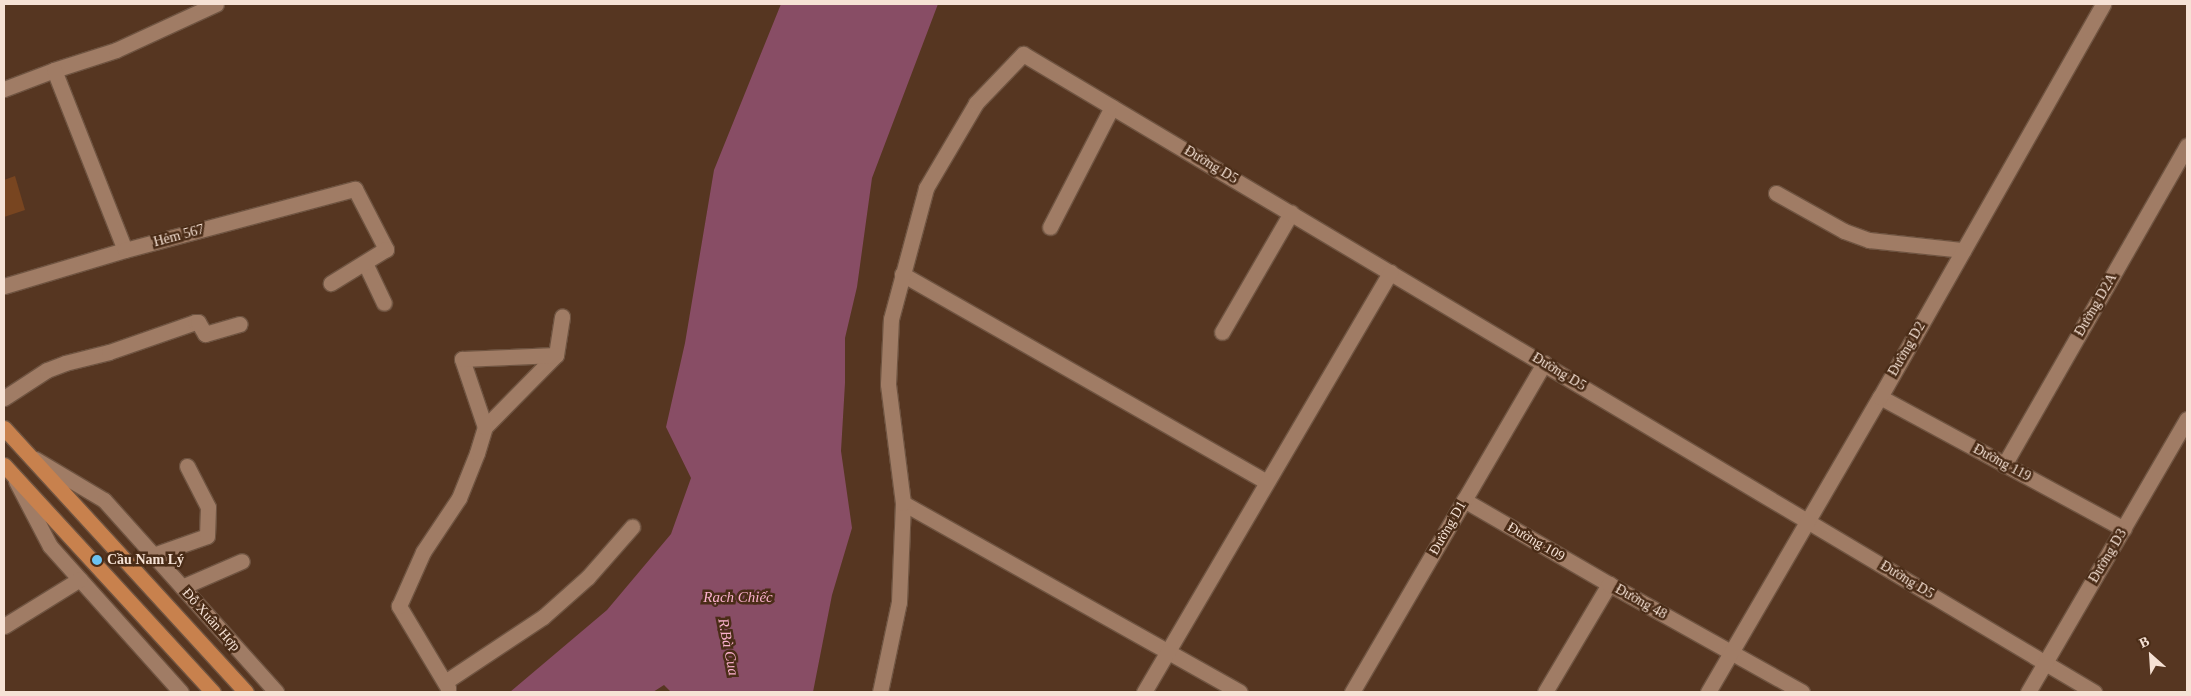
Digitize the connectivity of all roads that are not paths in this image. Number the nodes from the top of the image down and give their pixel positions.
1 (216, 4) edge
2 (2103, 4) edge
3 (54, 70) junction
4 (4, 89) edge
5 (1112, 107) junction
6 (2187, 146) edge
7 (1776, 193) dead end
8 (1291, 213) junction
9 (1050, 227) dead end
10 (125, 250) junction
11 (1964, 250) junction
12 (365, 263) junction
13 (1390, 272) junction
14 (902, 274) junction
15 (331, 283) dead end
16 (4, 286) edge
17 (384, 302) dead end
18 (562, 316) dead end
19 (240, 324) dead end
20 (1222, 332) dead end
21 (556, 355) junction
22 (1544, 363) junction
23 (4, 398) edge
24 (1880, 398) junction
25 (2187, 419) edge
26 (485, 427) junction
27 (4, 428) edge
28 (30, 456) junction
29 (2004, 465) junction
30 (187, 466) dead end
31 (8, 469) edge
32 (1266, 482) junction
33 (1464, 500) junction
34 (903, 503) junction
35 (1806, 520) junction
36 (632, 527) dead end
37 (2124, 529) junction
38 (154, 555) junction
39 (242, 561) dead end
40 (80, 579) junction
41 (1609, 584) junction
42 (182, 587) junction
43 (4, 626) edge
44 (1166, 651) junction
45 (1731, 652) junction
46 (2045, 662) junction
47 (446, 687) edge
48 (180, 692) edge
49 (213, 692) edge
50 (246, 692) edge
51 (276, 692) edge
52 (880, 692) edge
53 (1144, 692) edge
54 (1240, 692) edge
55 (1352, 692) edge
56 (1545, 692) edge
57 (1708, 692) edge
58 (1802, 692) edge
59 (2028, 692) edge
60 (2094, 692) edge

1 - 3 street
2 - 11 street, Đường D2
3 - 4 street
3 - 10 street
5 - 8 street, Đường D5
5 - 9 street
5 - 14 street, Đường D5
6 - 29 street, Đường D2A
7 - 11 street
8 - 13 street, Đường D5
8 - 20 street
10 - 12 street, Hẻm 567
10 - 16 street, Hẻm 567
11 - 24 street, Đường D2
12 - 15 street
12 - 17 street
13 - 22 street, Đường D5
13 - 32 street
14 - 32 street
14 - 34 street
18 - 21 street
19 - 23 street
21 - 26 street
21 - 26 street
22 - 33 street, Đường D1
22 - 35 street, Đường D5
24 - 29 street, Đường 119
24 - 35 street, Đường D2
25 - 37 street, Đường D3
26 - 47 street
27 - 28 main road, Đỗ Xuân Hợp
28 - 38 street, Đỗ Xuân Hợp
28 - 50 main road, Đỗ Xuân Hợp
29 - 37 street, Đường 119
30 - 38 street
31 - 40 street
31 - 49 main road
32 - 44 street
33 - 41 street, Đường 109
33 - 55 street, Đường D1
34 - 44 street
34 - 52 street
35 - 45 street, Đường D2
35 - 46 street, Đường D5
36 - 47 street
37 - 46 street, Đường D3
38 - 42 street, Đỗ Xuân Hợp
39 - 42 street
40 - 43 street
40 - 48 street
41 - 45 street, Đường 48
41 - 56 street, Đường 48
42 - 51 street, Đỗ Xuân Hợp
44 - 53 street
44 - 54 street
45 - 57 street, Đường D2
45 - 58 street
46 - 59 street, Đường D3
46 - 60 street, Đường D5

